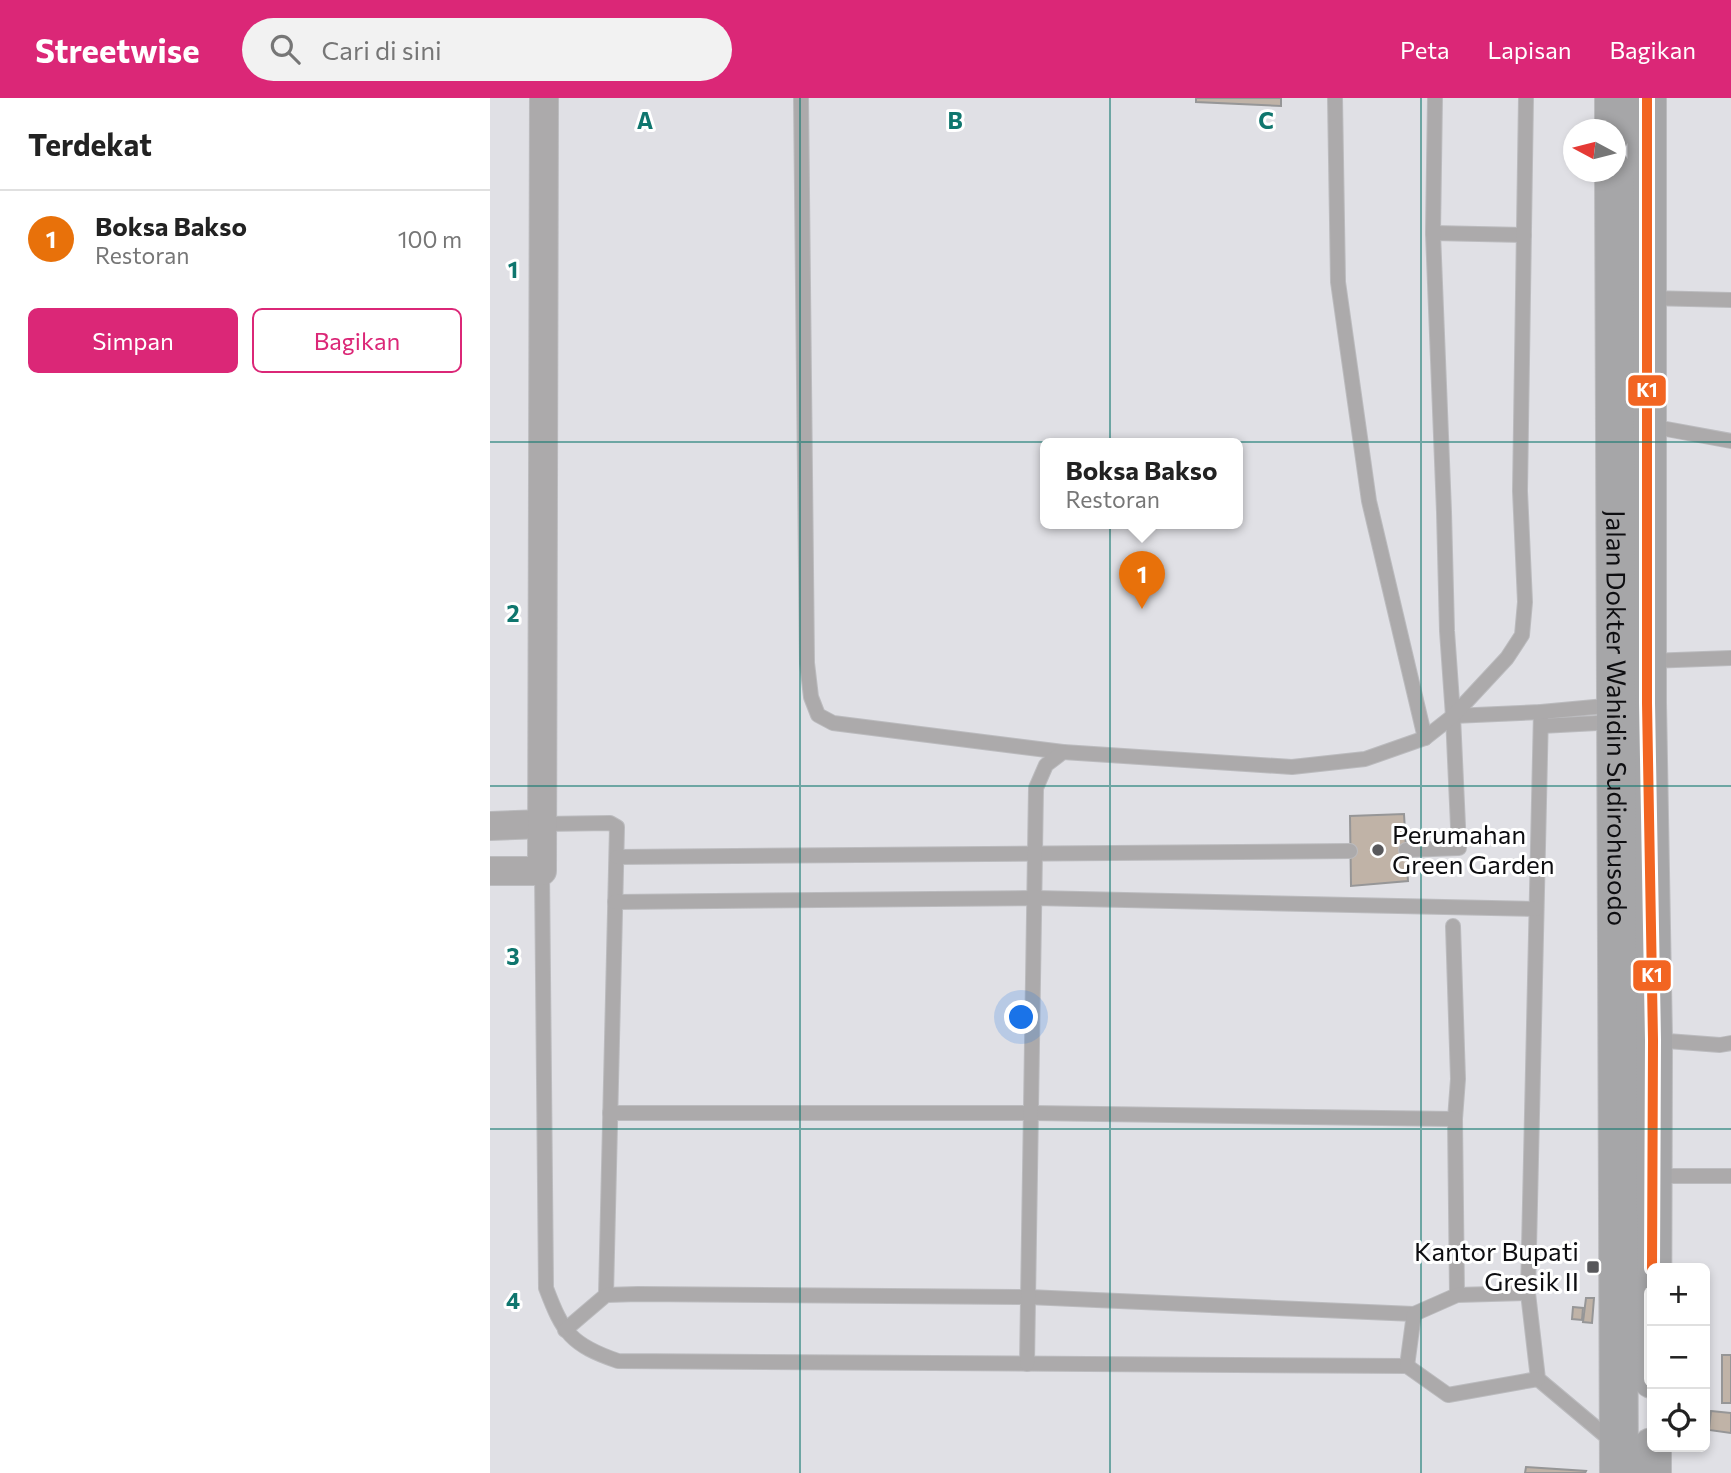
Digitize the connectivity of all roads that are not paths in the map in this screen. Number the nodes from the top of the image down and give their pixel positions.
1 (544, 98) edge
2 (802, 98) edge
3 (1335, 98) edge
4 (1435, 98) edge
5 (1526, 98) edge
6 (1614, 98) edge
7 (1647, 98) edge
8 (1614, 119) edge
9 (1615, 182) edge
10 (1433, 233) junction
11 (1524, 235) junction
12 (1648, 298) junction
13 (1731, 300) edge
14 (1632, 422) junction
15 (1731, 441) edge
16 (1731, 658) edge
17 (1633, 660) junction
18 (1628, 708) junction
19 (1453, 716) junction
20 (1541, 719) junction
21 (1425, 738) junction
22 (1063, 752) junction
23 (543, 824) junction
24 (490, 826) edge
25 (1406, 849) dead end
26 (1350, 851) dead end
27 (1034, 854) junction
28 (617, 857) junction
29 (490, 871) edge
30 (542, 871) junction
31 (1035, 898) junction
32 (615, 902) junction
33 (1536, 909) junction
34 (1453, 926) dead end
35 (1653, 1040) junction
36 (1731, 1043) edge
37 (610, 1112) junction
38 (1032, 1113) junction
39 (1455, 1119) junction
40 (1652, 1176) junction
41 (1731, 1176) edge
42 (1528, 1293) junction
43 (606, 1295) junction
44 (1457, 1295) junction
45 (1028, 1297) junction
46 (1414, 1314) junction
47 (1652, 1326) edge
48 (565, 1330) junction
49 (1027, 1364) junction
50 (1407, 1366) junction
51 (1538, 1379) junction
52 (1630, 1455) edge
53 (1652, 1473) edge

1 - 23 street
2 - 22 lane
3 - 21 lane
4 - 10 lane
5 - 11 lane
6 - 8 highway
7 - 12 highway, Jalan Dokter Wahidin Sudirohusodo
9 - 14 highway, Jalan Dokter Wahidin Sudirohusodo
10 - 11 lane
10 - 19 lane
11 - 19 lane
12 - 13 lane
12 - 14 highway, Jalan Dokter Wahidin Sudirohusodo
14 - 15 lane
14 - 17 highway, Jalan Dokter Wahidin Sudirohusodo
16 - 17 lane
17 - 18 highway, Jalan Dokter Wahidin Sudirohusodo
18 - 20 lane
18 - 35 highway, Jalan Dokter Wahidin Sudirohusodo
18 - 52 highway, Jalan Dokter Wahidin Sudirohusodo
19 - 20 lane
19 - 21 lane
19 - 25 lane
20 - 33 lane
21 - 22 lane
22 - 27 lane
23 - 24 street
23 - 28 lane
23 - 30 street
26 - 27 lane
27 - 28 lane
27 - 31 lane
28 - 32 lane
29 - 30 street
30 - 48 lane
31 - 32 lane
31 - 33 lane
31 - 38 lane
32 - 37 lane
33 - 42 lane
34 - 39 lane
35 - 36 lane
35 - 40 highway, Jalan Dokter Wahidin Sudirohusodo
37 - 38 lane
37 - 43 lane
38 - 39 lane
38 - 45 lane
39 - 44 lane
40 - 41 lane
40 - 47 highway, Jalan Dokter Wahidin Sudirohusodo
42 - 44 lane
42 - 51 lane
43 - 45 lane
43 - 48 lane
44 - 46 lane
45 - 46 lane
45 - 49 lane
46 - 50 lane
48 - 49 lane
49 - 50 lane
50 - 51 lane
51 - 52 lane
52 - 53 highway, Jalan Dokter Wahidin Sudirohusodo

